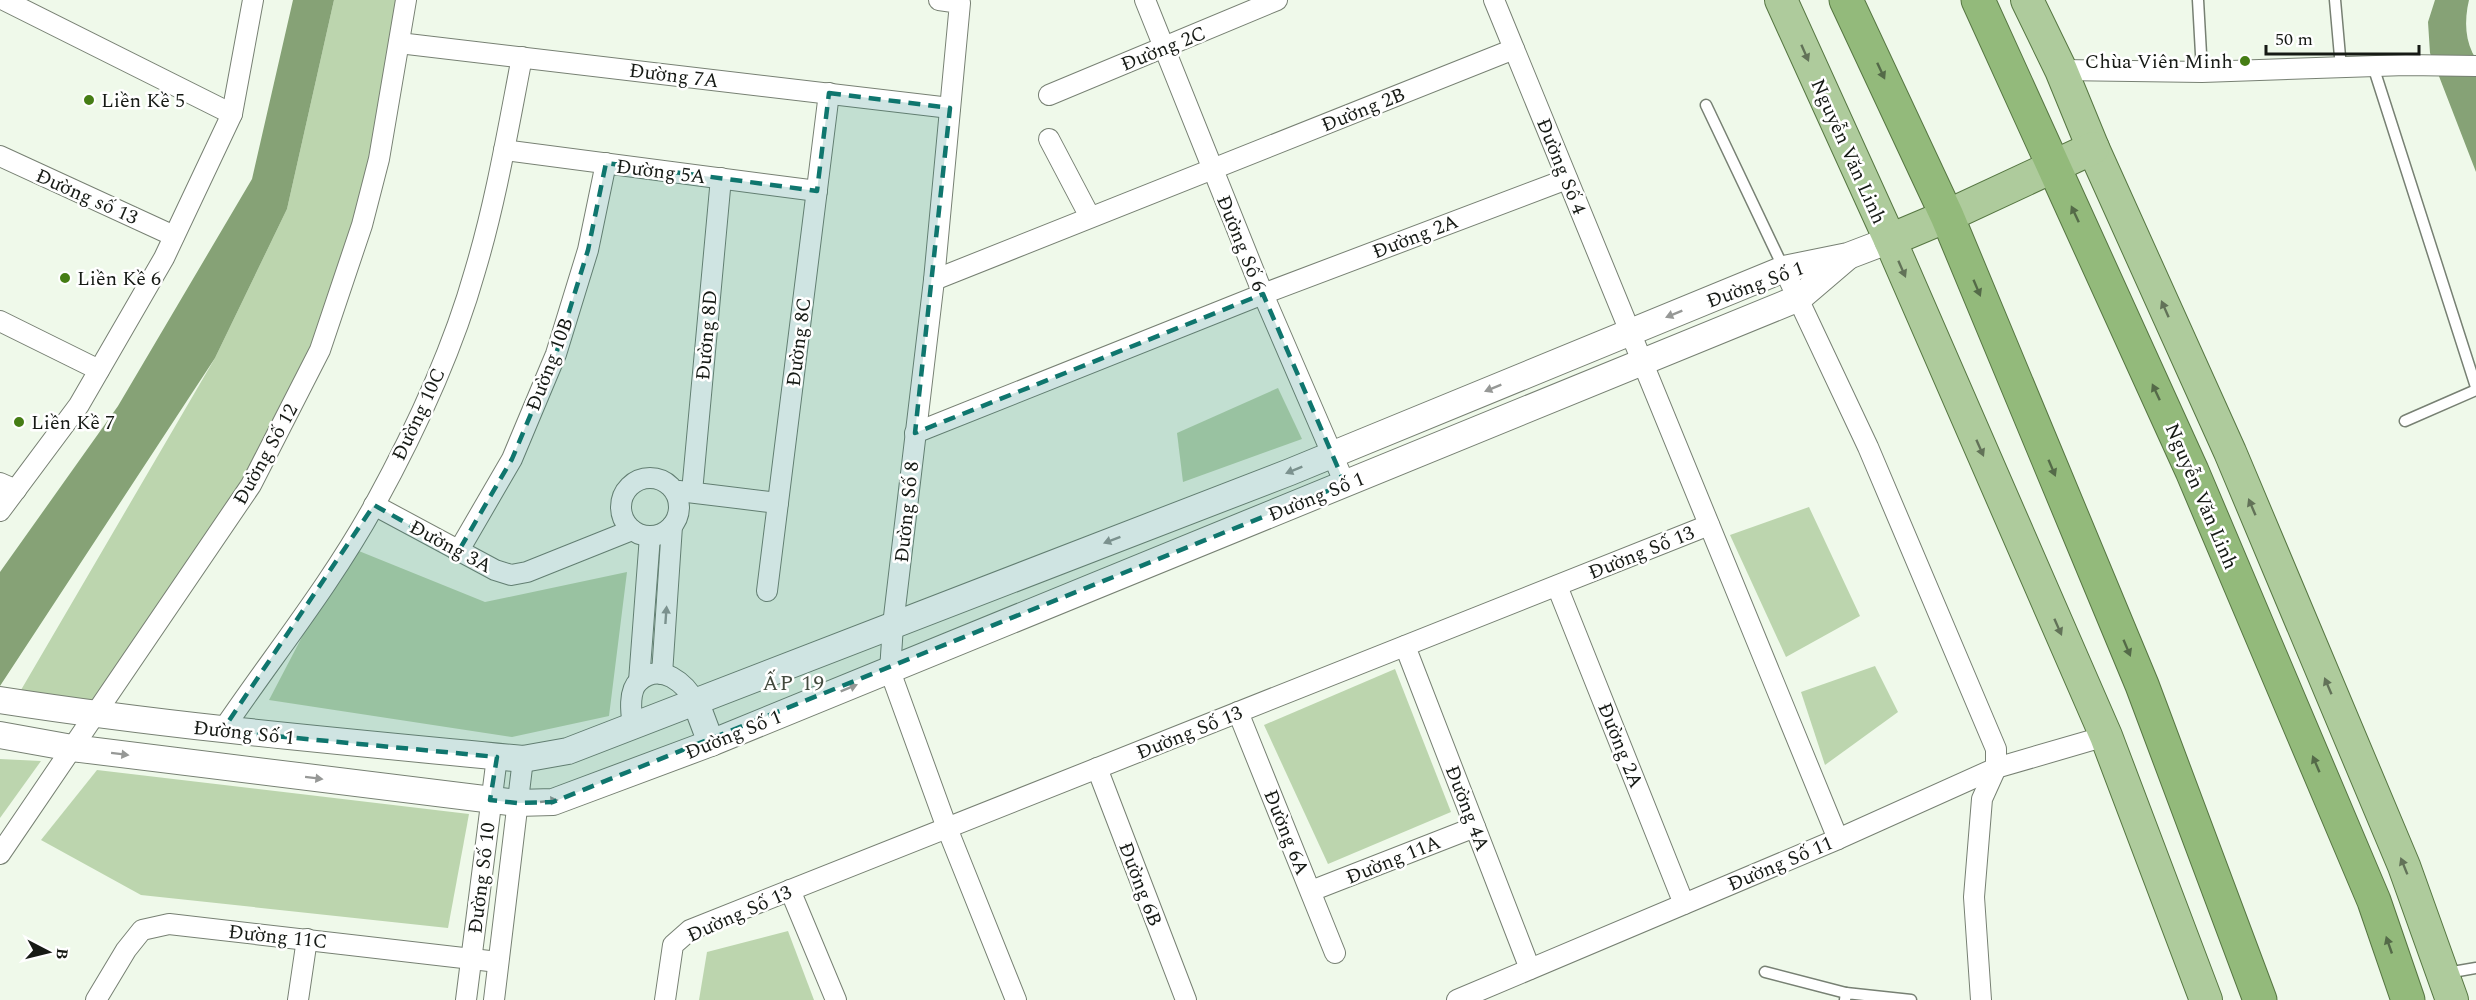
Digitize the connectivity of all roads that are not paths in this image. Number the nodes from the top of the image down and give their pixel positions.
1 (4, 0) edge
2 (253, 0) edge
3 (406, 0) edge
4 (939, 0) edge
5 (1145, 0) edge
6 (1277, 0) edge
7 (1494, 0) edge
8 (1781, 0) edge
9 (1846, 0) edge
10 (1978, 0) edge
11 (2027, 0) edge
12 (2198, 0) edge
13 (2335, 0) edge
14 (399, 43) junction
15 (1165, 48) junction
16 (1514, 49) junction
17 (522, 57) junction
18 (2373, 66) junction
19 (2476, 66) edge
20 (2341, 68) junction
21 (2061, 70) junction
22 (2202, 72) junction
23 (829, 93) junction
24 (1049, 95) dead end
25 (1706, 105) dead end
26 (950, 108) junction
27 (232, 114) junction
28 (1049, 139) dead end
29 (2093, 148) junction
30 (504, 150) junction
31 (0, 156) edge
32 (606, 163) junction
33 (2053, 167) junction
34 (1212, 168) junction
35 (721, 178) junction
36 (1568, 179) junction
37 (817, 191) junction
38 (1947, 216) junction
39 (1090, 217) junction
40 (174, 236) junction
41 (1890, 240) junction
42 (1848, 256) junction
43 (1784, 269) junction
44 (934, 280) junction
45 (1263, 294) junction
46 (1799, 298) junction
47 (0, 321) edge
48 (1631, 332) junction
49 (1643, 363) junction
50 (99, 370) junction
51 (2476, 388) edge
52 (2406, 422) dead end
53 (915, 433) junction
54 (1334, 453) junction
55 (1346, 484) junction
56 (8, 486) edge
57 (683, 491) junction
58 (778, 503) junction
59 (374, 505) junction
60 (0, 511) edge
61 (1710, 525) junction
62 (672, 526) junction
63 (641, 533) junction
64 (458, 552) junction
65 (1557, 586) junction
66 (767, 591) dead end
67 (893, 625) junction
68 (1405, 646) junction
69 (890, 671) junction
70 (662, 674) junction
71 (639, 681) junction
72 (7, 701) edge
73 (696, 703) junction
74 (1238, 712) junction
75 (95, 715) junction
76 (633, 726) junction
77 (222, 731) junction
78 (0, 735) edge
79 (2106, 736) junction
80 (711, 743) junction
81 (72, 748) junction
82 (497, 757) junction
83 (523, 759) junction
84 (1097, 768) junction
85 (1996, 768) junction
86 (490, 800) junction
87 (518, 803) junction
88 (1475, 826) junction
89 (947, 828) junction
90 (1838, 839) junction
91 (0, 854) edge
92 (790, 890) junction
93 (1311, 891) junction
94 (1684, 904) junction
95 (307, 939) junction
96 (1335, 953) dead end
97 (471, 957) junction
98 (498, 962) junction
99 (2476, 968) edge
100 (1530, 969) junction
101 (1765, 972) dead end
102 (2448, 987) edge
103 (1846, 997) edge
104 (96, 1000) edge
105 (298, 1000) edge
106 (466, 1000) edge
107 (494, 1000) edge
108 (666, 1000) edge
109 (836, 1000) edge
110 (1016, 1000) edge
111 (1186, 1000) edge
112 (1457, 1000) edge
113 (1911, 1000) edge
114 (1981, 1000) edge
115 (2206, 1000) edge
116 (2260, 1000) edge
117 (2408, 1000) edge

1 - 27 street
2 - 27 street
3 - 14 street, Đường Số 12
4 - 26 street, Đường Số 8
5 - 15 street, Đường Số 6
6 - 15 street, Đường 2C
7 - 16 street, Đường Số 4
8 -> 41 main road, Nguyễn Văn Linh
9 -> 38 highway
10 - 33 highway, Nguyễn Văn Linh
11 - 21 main road
12 - 22 lane
13 - 20 lane
14 - 17 street, Đường 7A
14 - 75 street, Đường Số 12
15 - 24 street, Đường 2C
15 - 34 street, Đường Số 6
16 - 34 street, Đường 2B
16 - 36 street, Đường Số 4
17 - 23 street, Đường 7A
17 - 30 street, Đường 10C
18 - 19 street
18 - 20 street
18 - 51 lane
20 - 22 street
21 - 22 street
21 - 29 main road
23 - 26 street, Đường 7A
23 - 37 street, Đường 8C
25 - 43 lane
26 - 44 street, Đường Số 8
27 - 40 street
28 - 39 street
29 - 33 main road
102 -> 29 main road
30 - 32 street, Đường 5A
30 - 59 street, Đường 10C
31 - 40 street, Đường số 13
32 - 35 street, Đường 5A
32 - 64 street, Đường 10B
33 - 38 main road
117 -> 33 highway, Nguyễn Văn Linh
34 - 39 street, Đường 2B
34 - 45 street, Đường Số 6
35 - 37 street, Đường 5A
35 - 57 street, Đường 8D
36 - 45 street, Đường 2A
36 - 48 street, Đường Số 4
37 - 58 street, Đường 8C
38 - 41 main road
38 -> 116 highway
39 - 44 street, Đường 2B
40 - 50 street
41 - 42 street
41 -> 79 main road, Nguyễn Văn Linh
42 - 43 street, Đường Số 1
42 - 46 street, Đường Số 1
43 - 46 street
43 -> 48 street, Đường Số 1
44 - 53 street, Đường Số 8
45 - 53 street, Đường 2A
45 - 54 street, Đường Số 6
46 - 49 street, Đường Số 1
46 - 85 street
47 - 50 street
48 - 49 street, Đường Số 4
48 -> 54 street, Đường Số 1
49 - 55 street, Đường Số 1
49 - 61 street, Đường Số 4
50 - 56 street
51 - 52 lane
53 - 67 street, Đường Số 8
54 - 55 street, Đường Số 6
54 -> 67 street, Đường Số 1
55 - 69 street, Đường Số 1
56 - 60 street
57 - 58 street
57 - 62 street
57 - 63 street
58 - 66 street, Đường 8C
59 - 64 street, Đường 3A
59 - 77 street, Đường 10C
61 - 65 street, Đường Số 13
61 - 90 street, Đường Số 4
62 - 63 street
70 -> 62 street
63 - 64 street, Đường 3A
63 - 71 street
65 - 68 street, Đường Số 13
65 - 94 street, Đường 2A
67 - 69 street, Đường Số 8
67 - 73 street, Đường Số 1
68 - 74 street, Đường Số 13
68 - 88 street, Đường 4A
80 -> 69 street, Đường Số 1
69 - 89 street, Đường Số 8
70 - 71 street
70 - 73 street
71 - 76 street
72 - 75 street, Đường Số 1
73 - 76 street, Đường Số 1
73 - 80 street
74 - 84 street, Đường Số 13
74 - 93 street, Đường 6A
75 - 77 street, Đường Số 1
75 - 81 street, Đường Số 12
76 - 83 street, Đường Số 1
77 - 82 street, Đường Số 1
78 - 81 street, Đường Số 1
79 - 85 street, Đường Số 11
79 - 115 main road, Nguyễn Văn Linh
87 -> 80 street, Đường Số 1
81 -> 86 street, Đường Số 1
81 - 91 street, Đường Số 12
82 - 83 street, Đường Số 1
82 - 86 street, Đường Số 10
83 - 87 street, Đường Số 10
84 - 89 street, Đường Số 13
84 - 111 street, Đường 6B
85 - 90 street, Đường Số 11
85 - 114 street
86 - 87 street, Đường Số 1
86 - 97 street, Đường Số 10
87 - 98 street, Đường Số 10
88 - 93 street, Đường 11A
88 - 100 street, Đường 4A
89 - 92 street, Đường Số 13
89 - 110 street, Đường Số 8
90 - 94 street, Đường Số 11
92 - 108 street, Đường Số 13
92 - 109 street
93 - 96 street, Đường 6A
94 - 100 street, Đường Số 11
95 - 97 street, Đường 11C
95 - 104 street, Đường 11C
95 - 105 street
97 - 98 street, Đường 11C
97 - 106 street, Đường Số 10
98 - 107 street, Đường Số 10
99 - 102 lane
100 - 112 street, Đường Số 11
101 - 103 lane
103 - 113 lane

